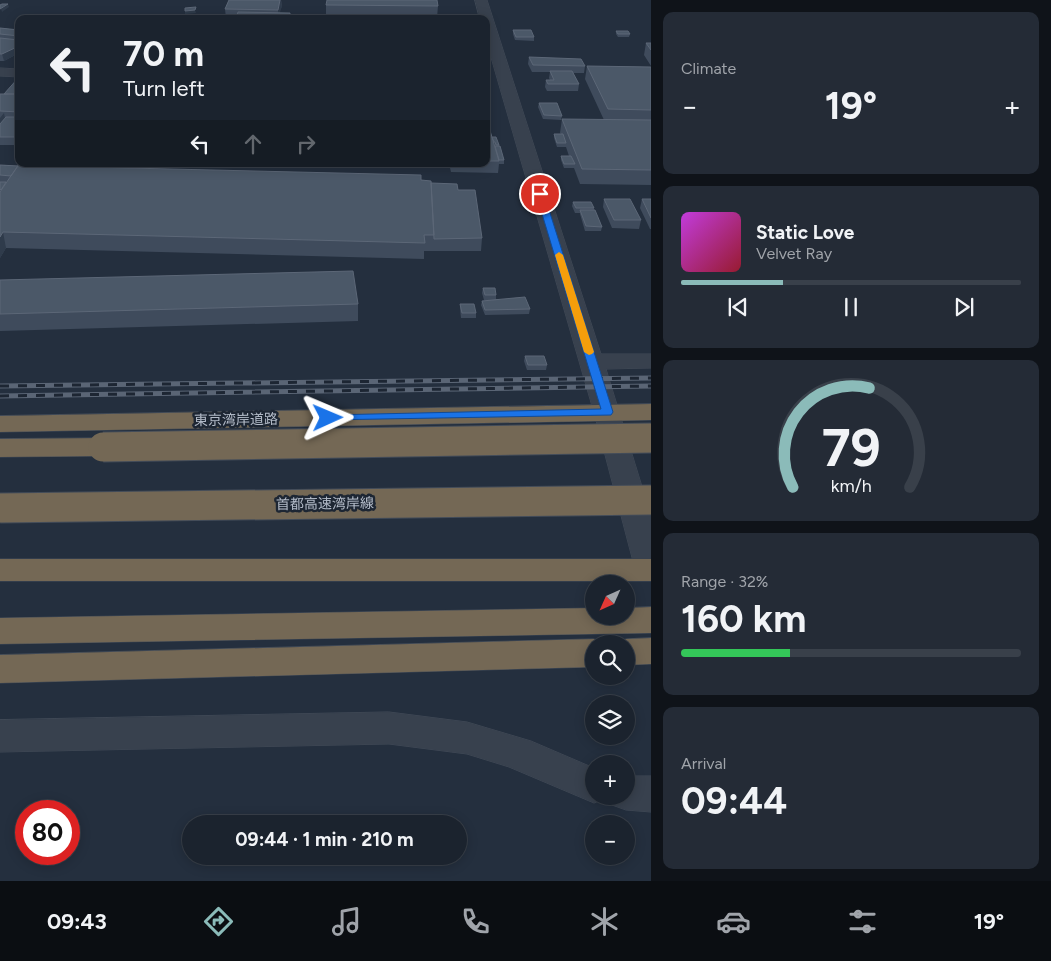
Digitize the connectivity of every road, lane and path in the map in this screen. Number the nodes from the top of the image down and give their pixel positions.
1 (480, 0) edge
2 (483, 15) edge
3 (490, 51) edge
4 (0, 72) edge
5 (15, 73) edge
6 (496, 82) edge
7 (651, 361) edge
8 (592, 362) junction
9 (608, 412) junction
10 (651, 412) edge
11 (0, 424) edge
12 (651, 438) edge
13 (0, 448) edge
14 (651, 500) edge
15 (0, 508) edge
16 (0, 570) edge
17 (651, 570) edge
18 (651, 620) edge
19 (0, 631) edge
20 (651, 651) edge
21 (585, 652) edge
22 (635, 652) edge
23 (0, 669) edge
24 (0, 736) edge
25 (585, 782) edge
26 (635, 793) edge
27 (651, 794) edge

1 - 2 street
3 - 6 street
4 - 5 street
6 - 8 street
7 - 8 street
8 - 9 street
9 - 10 highway, 東京湾岸道路
9 - 11 highway, 東京湾岸道路
9 - 17 street
12 - 13 highway, 東京湾岸道路, bridge
14 - 15 highway, 首都高速湾岸線, bridge
16 - 17 highway
18 - 19 highway
20 - 22 highway
21 - 23 highway
24 - 25 street
26 - 27 street

